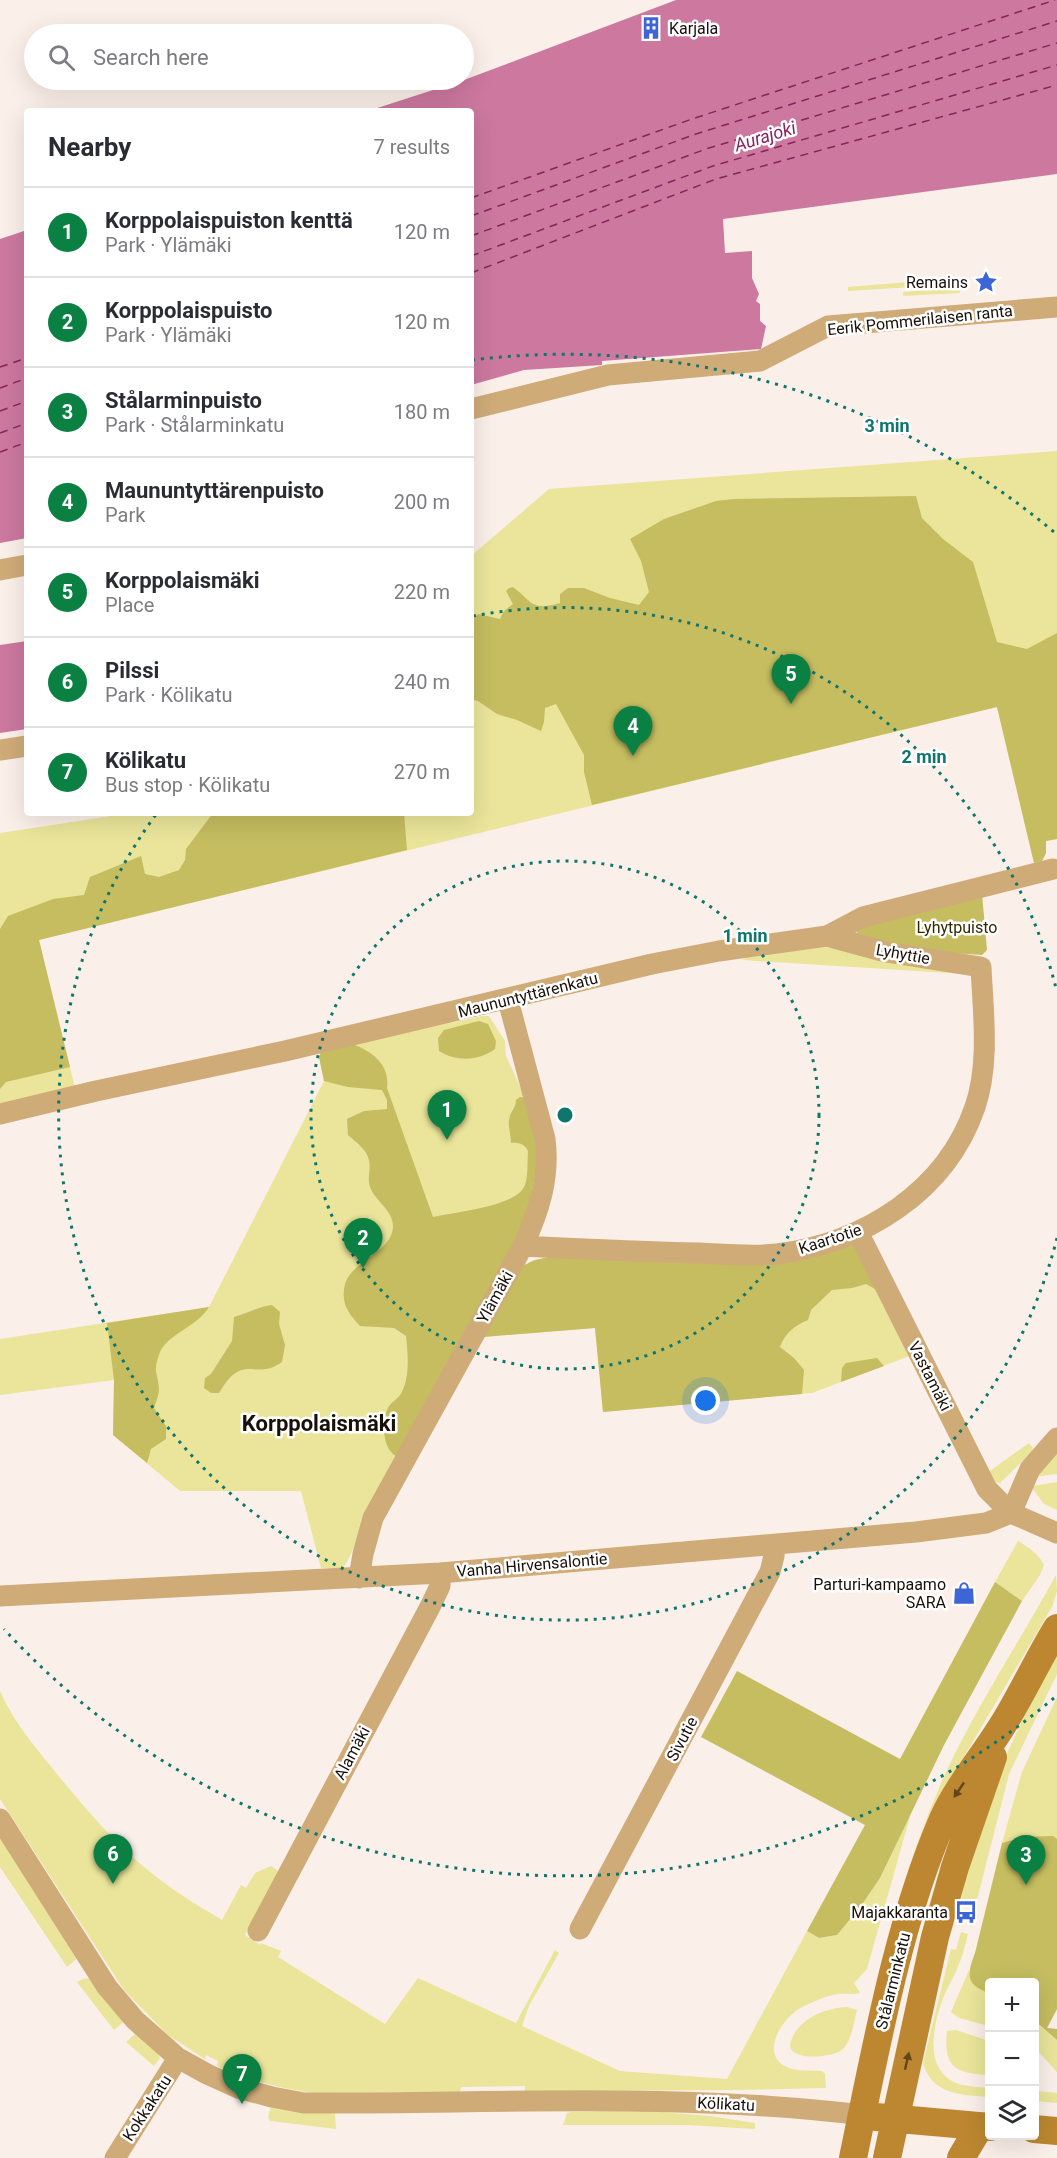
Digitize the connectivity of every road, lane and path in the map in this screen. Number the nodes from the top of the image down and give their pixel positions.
1 (1057, 307) edge
2 (474, 408) edge
3 (24, 566) edge
4 (0, 570) edge
5 (24, 746) edge
6 (0, 750) edge
7 (1053, 869) dead end
8 (827, 936) junction
9 (981, 967) joint
10 (508, 1000) junction
11 (0, 1114) edge
12 (858, 1232) junction
13 (523, 1246) junction
14 (1057, 1438) edge
15 (1011, 1513) junction
16 (1057, 1533) edge
17 (775, 1545) junction
18 (440, 1573) junction
19 (359, 1578) junction
20 (0, 1596) edge
21 (1057, 1628) edge
22 (1004, 1724) junction
23 (0, 1820) edge
24 (580, 1929) dead end
25 (258, 1931) dead end
26 (178, 2058) junction
27 (862, 2115) junction
28 (895, 2118) junction
29 (985, 2127) edge
30 (1039, 2129) edge
31 (1057, 2131) edge
32 (115, 2158) edge
33 (853, 2158) edge
34 (887, 2158) edge
35 (961, 2158) edge

1 - 2 street, Eerik Pommerilaisen ranta
3 - 4 street
5 - 6 street
7 - 8 street, Maununtyttärenkatu
8 - 9 street, Lyhyttie
8 - 10 street, Maununtyttärenkatu
9 - 12 street, Kaartotie
10 - 11 street, Maununtyttärenkatu
10 - 13 street, Ylämäki
12 - 13 street, Kaartotie
12 - 15 street, Vastamäki
13 - 19 street, Ylämäki
14 - 15 street
15 - 16 street
15 - 17 street, Vanha Hirvensalontie
17 - 18 street, Vanha Hirvensalontie
17 - 24 street, Sivutie
18 - 19 street, Vanha Hirvensalontie
18 - 25 street, Alamäki
19 - 20 street, Vanha Hirvensalontie
21 - 22 main road, Stålarminkatu
22 -> 27 main road, Stålarminkatu
28 -> 22 main road, Stålarminkatu
23 - 26 street, Kölikatu
26 - 27 street, Kölikatu
26 - 32 street, Kokkakatu
27 - 28 main road
27 - 33 main road, Stålarminkatu
28 - 29 main road
28 - 34 main road, Stålarminkatu
29 - 35 main road
30 - 31 main road

